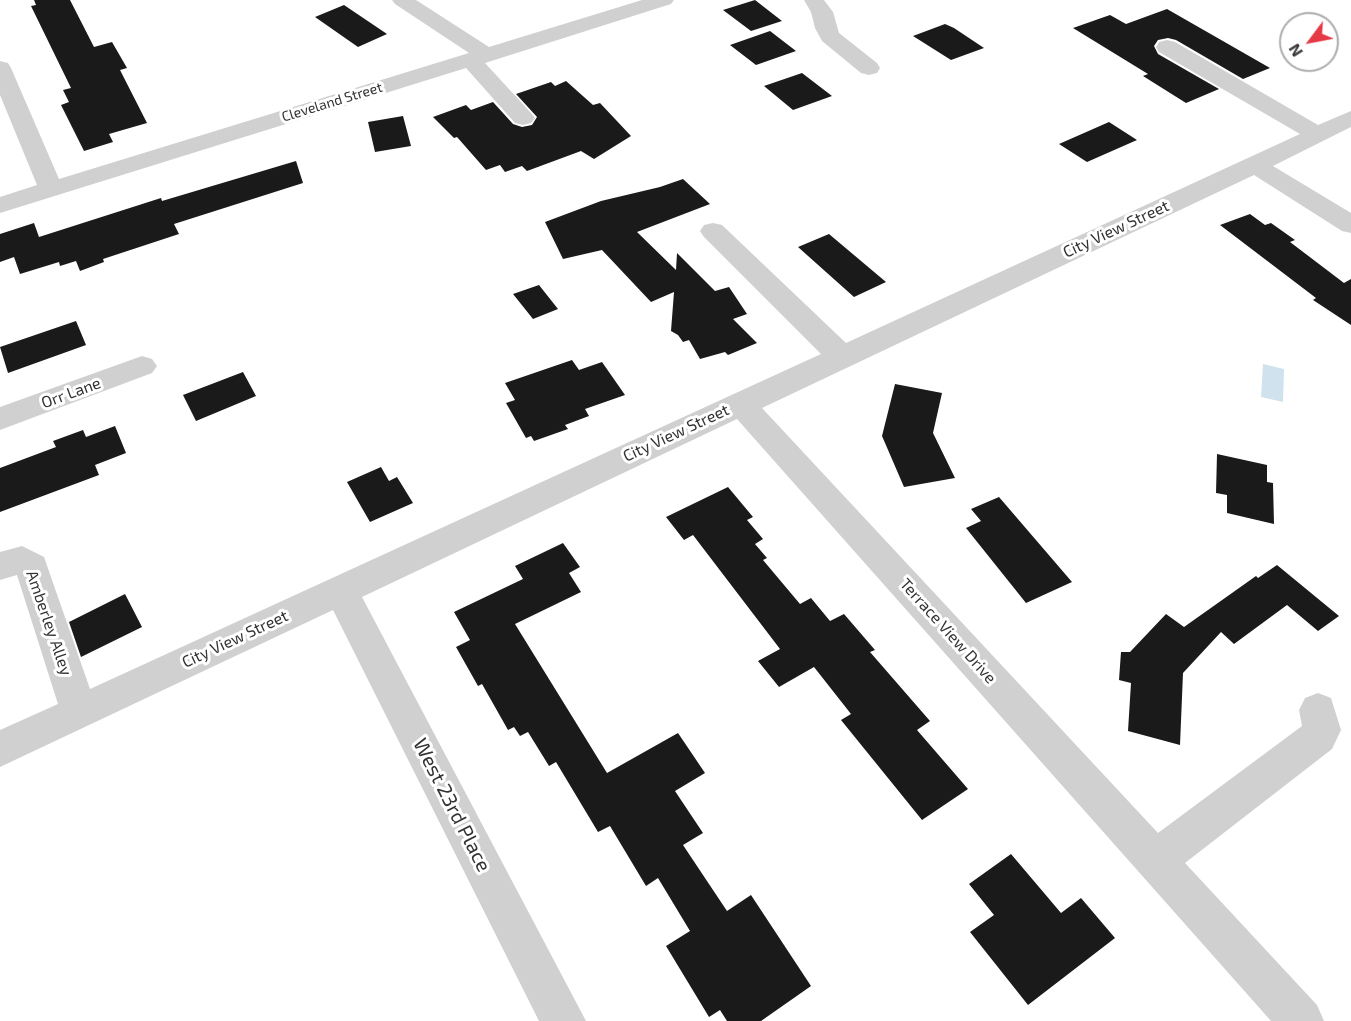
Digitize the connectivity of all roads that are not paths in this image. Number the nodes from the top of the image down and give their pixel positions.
1 (402, 0) edge
2 (664, 0) edge
3 (814, 0) edge
4 (1167, 46) dead end
5 (478, 57) junction
6 (870, 68) dead end
7 (0, 69) edge
8 (523, 118) dead end
9 (1351, 118) edge
10 (1317, 134) junction
11 (1255, 165) junction
12 (51, 189) junction
13 (0, 205) edge
14 (1351, 225) edge
15 (713, 231) dead end
16 (841, 356) junction
17 (142, 366) dead end
18 (740, 403) junction
19 (0, 419) edge
20 (0, 566) edge
21 (340, 589) junction
22 (1318, 710) dead end
23 (79, 711) junction
24 (0, 749) edge
25 (1156, 860) junction
26 (563, 1021) edge
27 (1301, 1021) edge

1 - 5 street
2 - 5 street, Cleveland Street
3 - 6 street
4 - 10 street
5 - 8 street
5 - 12 street, Cleveland Street
7 - 12 street
9 - 10 street, City View Street
10 - 11 street, City View Street
11 - 14 street
11 - 16 street, City View Street
12 - 13 street, Cleveland Street
15 - 16 street
16 - 18 street, City View Street
17 - 19 street, Orr Lane
18 - 21 street, City View Street
18 - 25 street, Terrace View Drive
20 - 23 street, Amberley Alley
21 - 23 street, City View Street
21 - 26 street, West 23rd Place
22 - 25 street
23 - 24 street, City View Street
25 - 27 street, Terrace View Drive

